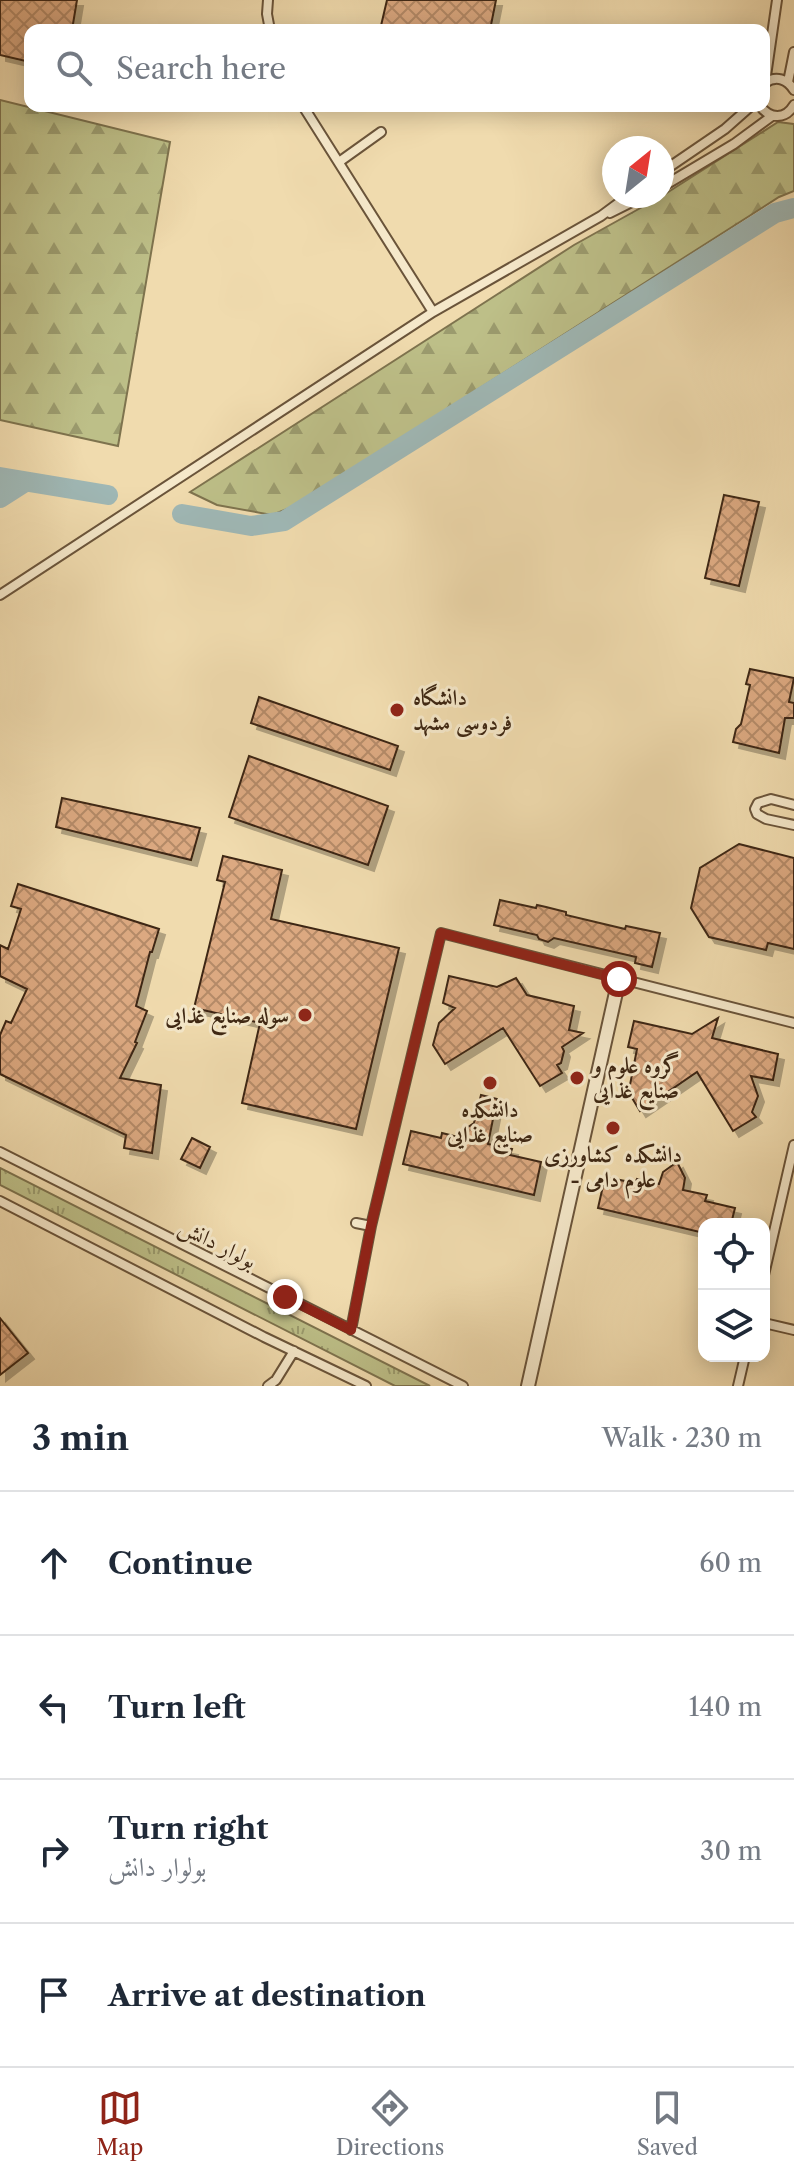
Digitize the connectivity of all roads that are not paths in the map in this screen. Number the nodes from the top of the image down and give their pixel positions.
1 (268, 0) edge
2 (777, 0) edge
3 (269, 24) edge
4 (770, 45) edge
5 (794, 52) edge
6 (770, 80) edge
7 (791, 86) edge
8 (794, 105) edge
9 (307, 112) edge
10 (744, 112) edge
11 (764, 112) edge
12 (790, 115) edge
13 (772, 116) junction
14 (381, 132) dead end
15 (339, 162) junction
16 (674, 164) edge
17 (674, 180) edge
18 (612, 208) edge
19 (621, 208) edge
20 (601, 216) junction
21 (433, 312) junction
22 (0, 595) edge
23 (794, 805) edge
24 (794, 825) edge
25 (619, 979) junction
26 (794, 1023) edge
27 (794, 1145) edge
28 (0, 1152) edge
29 (0, 1201) edge
30 (356, 1223) dead end
31 (371, 1226) junction
32 (770, 1249) edge
33 (770, 1324) edge
34 (351, 1330) junction
35 (794, 1330) edge
36 (294, 1351) junction
37 (744, 1362) edge
38 (344, 1375) junction
39 (268, 1386) edge
40 (337, 1386) edge
41 (366, 1386) edge
42 (463, 1386) edge
43 (528, 1386) edge
44 (738, 1386) edge

1 - 3 lane
2 - 4 lane
5 - 7 lane
6 - 7 lane
8 - 12 lane
9 - 15 lane
10 - 16 lane
11 - 13 lane
12 - 13 lane
13 - 17 lane
14 - 15 lane
15 - 21 lane
18 - 20 lane
19 - 20 lane
20 - 21 lane
21 - 22 lane
23 - 24 lane
25 - 26 lane
25 - 31 lane
25 - 43 street
27 - 32 lane
28 - 34 lane, بولوار دانش
29 - 36 lane
30 - 31 lane
31 - 34 lane
33 - 35 lane
34 - 42 lane, بولوار دانش
36 - 38 lane
36 - 39 lane
37 - 44 lane
38 - 40 lane
38 - 41 lane

